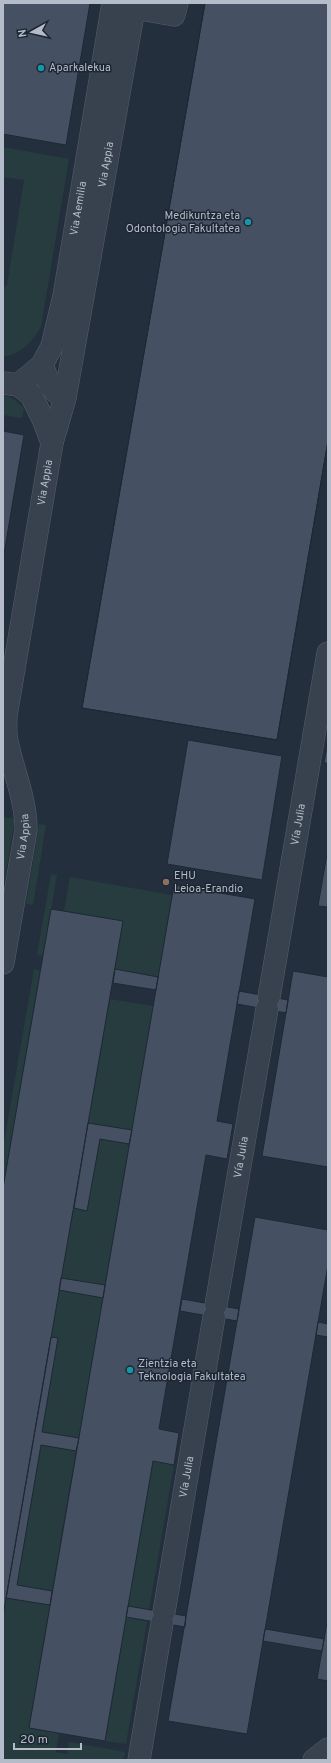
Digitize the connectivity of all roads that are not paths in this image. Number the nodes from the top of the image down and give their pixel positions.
1 (112, 3) edge
2 (177, 3) edge
3 (134, 5) edge
4 (42, 365) junction
5 (11, 384) edge
6 (65, 398) junction
7 (52, 443) junction
8 (328, 653) edge
9 (3, 963) edge
10 (328, 1749) edge
11 (138, 1760) edge
12 (314, 1760) edge

1 - 4 street, Via Aemilia
2 - 3 street
3 - 6 street, Via Appia
4 - 5 street, Via Aemilia
4 - 6 street
5 - 7 street
6 - 7 street, Via Appia
7 - 9 street, Via Appia
8 - 11 street, Vía Julia
10 - 12 street

